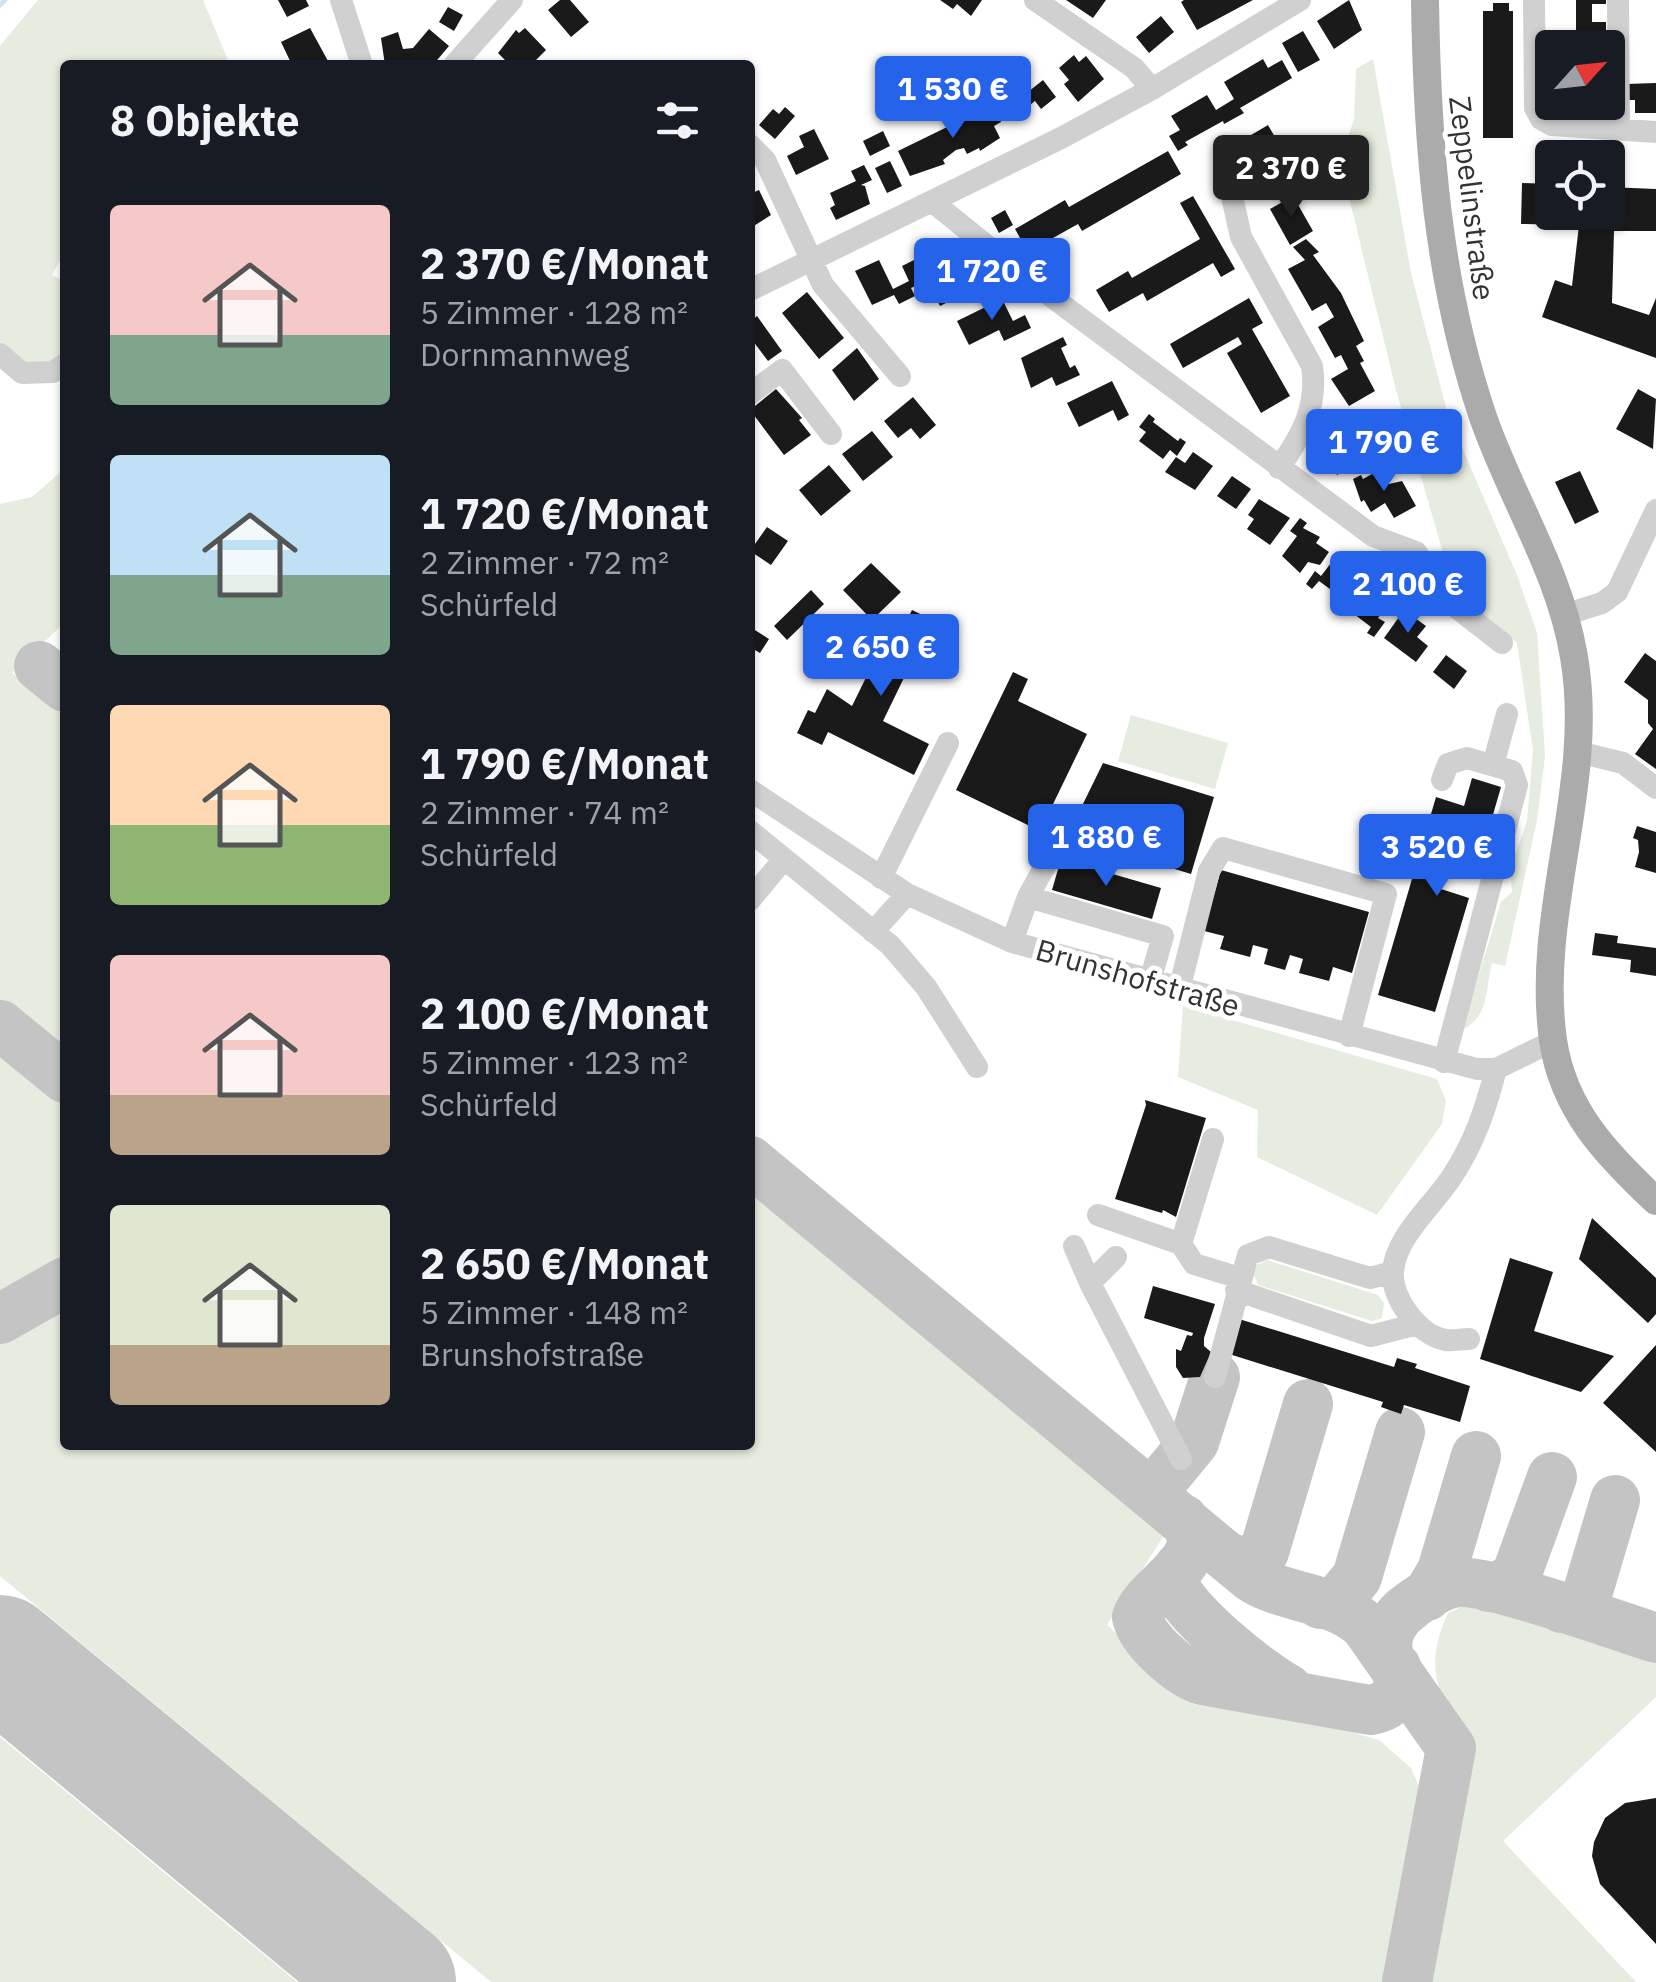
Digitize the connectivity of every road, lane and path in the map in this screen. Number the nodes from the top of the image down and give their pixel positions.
1 (340, 0) edge
2 (512, 0) edge
3 (1035, 0) edge
4 (1300, 0) edge
5 (1425, 0) edge
6 (1534, 0) edge
7 (1618, 0) edge
8 (360, 60) edge
9 (458, 60) edge
10 (1152, 89) junction
11 (1619, 128) junction
12 (1656, 132) edge
13 (755, 150) edge
14 (1231, 192) dead end
15 (934, 203) junction
16 (813, 259) junction
17 (755, 288) edge
18 (0, 354) edge
19 (60, 367) edge
20 (900, 376) dead end
21 (755, 390) edge
22 (831, 434) dead end
23 (1279, 468) junction
24 (1655, 514) edge
25 (1564, 615) junction
26 (1502, 642) dead end
27 (1507, 714) dead end
28 (948, 743) dead end
29 (1578, 752) junction
30 (1493, 765) junction
31 (1442, 780) dead end
32 (1656, 788) edge
33 (755, 793) edge
34 (1088, 828) dead end
35 (755, 836) edge
36 (783, 860) junction
37 (881, 878) junction
38 (755, 894) edge
39 (907, 894) junction
40 (1028, 897) junction
41 (874, 932) junction
42 (1012, 942) junction
43 (1150, 981) junction
44 (1179, 990) junction
45 (1349, 1036) junction
46 (1553, 1041) junction
47 (1444, 1062) junction
48 (977, 1067) dead end
49 (1496, 1069) junction
50 (1212, 1139) dead end
51 (1656, 1201) edge
52 (1098, 1215) dead end
53 (1181, 1244) junction
54 (1074, 1246) dead end
55 (1116, 1256) dead end
56 (1392, 1272) junction
57 (1090, 1284) junction
58 (1238, 1284) junction
59 (1417, 1324) junction
60 (1468, 1339) dead end
61 (1215, 1376) dead end
62 (1181, 1459) dead end

1 - 8 street
2 - 9 street
3 - 10 street
4 - 10 street
5 - 25 main road, Zeppelinstraße
6 - 11 street
7 - 11 street
10 - 15 street
11 - 12 street
13 - 16 street
14 - 23 street
15 - 16 street
15 - 23 street
16 - 17 street
16 - 20 street
18 - 19 street
21 - 22 street
23 - 26 street
24 - 25 street
25 - 29 main road, Zeppelinstraße
27 - 30 street
28 - 37 street
29 - 32 street
29 - 46 main road, Zeppelinstraße
30 - 31 street
30 - 47 street
33 - 37 street, Brunshofstraße
34 - 40 street
35 - 36 street
36 - 38 street
36 - 41 street
37 - 39 street, Brunshofstraße
39 - 41 street
39 - 42 street, Brunshofstraße
40 - 42 street
40 - 43 street
41 - 48 street
42 - 43 street, Brunshofstraße
43 - 44 street, Brunshofstraße
44 - 45 street, Brunshofstraße
44 - 45 street
45 - 47 street, Brunshofstraße
46 - 49 street
46 - 51 main road, Zeppelinstraße
47 - 49 street, Brunshofstraße
49 - 56 street
50 - 53 street
52 - 53 street
53 - 58 street
54 - 57 street
55 - 57 street
56 - 58 street
56 - 59 street
57 - 62 street
58 - 59 street
58 - 61 street
59 - 60 street

